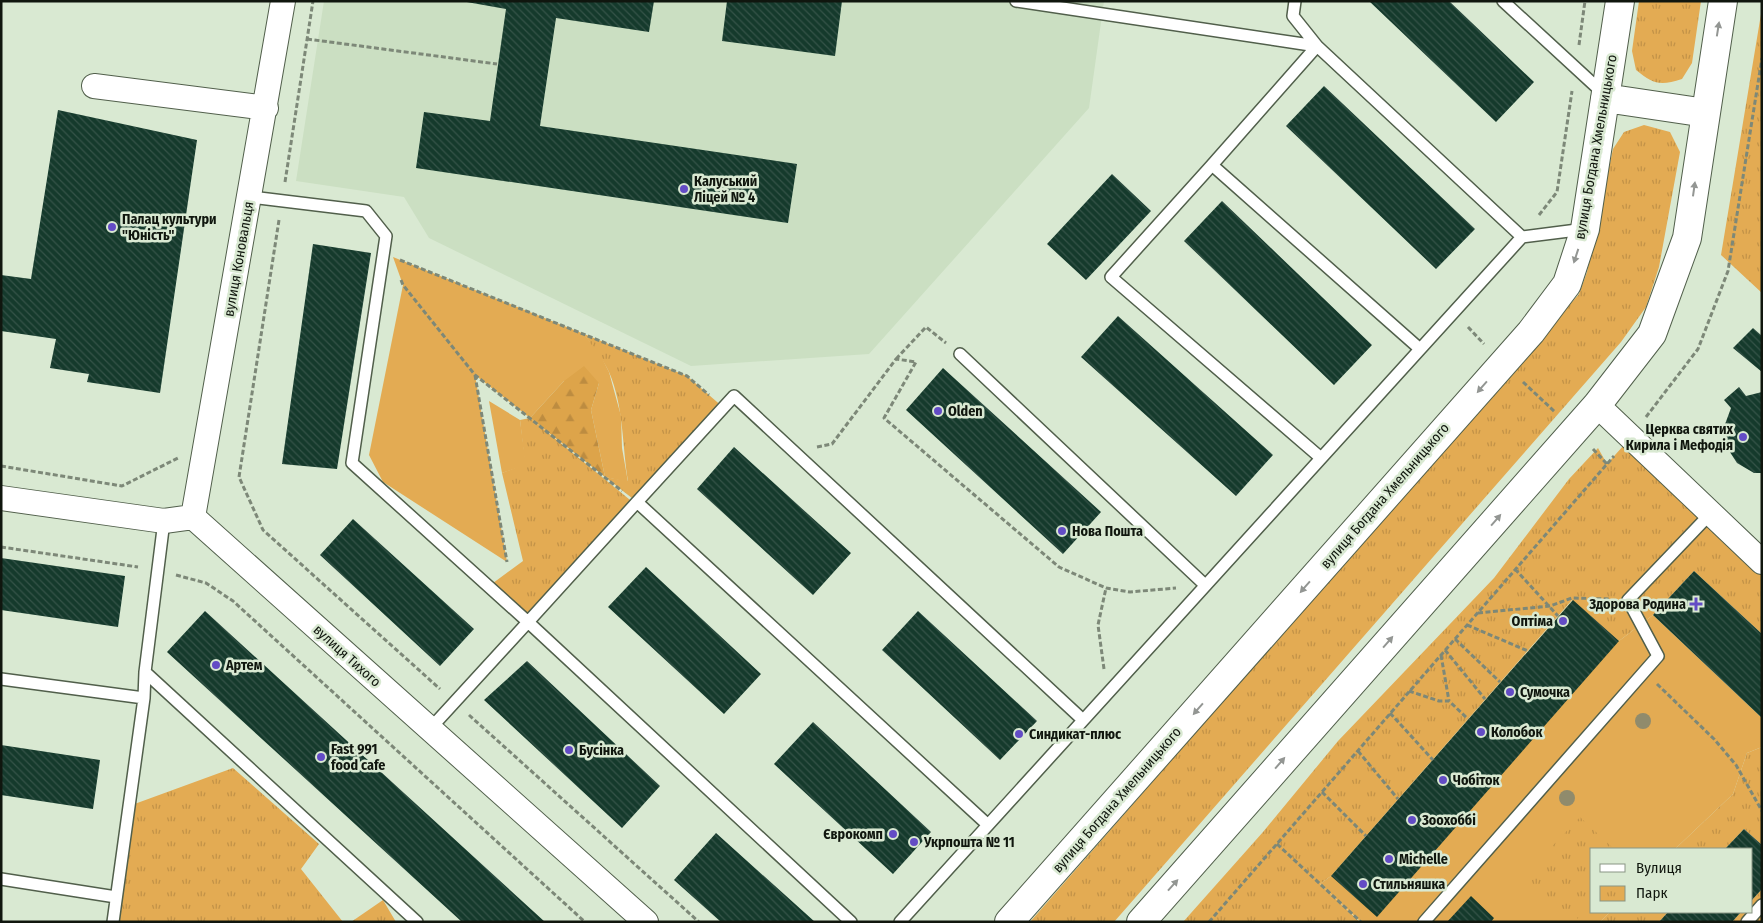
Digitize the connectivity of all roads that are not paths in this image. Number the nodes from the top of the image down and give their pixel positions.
1 (283, 1) edge
2 (1016, 1) edge
3 (1295, 1) edge
4 (1504, 1) edge
5 (1620, 1) edge
6 (1722, 1) edge
7 (1317, 46) junction
8 (94, 86) dead end
9 (1605, 98) junction
10 (266, 108) junction
11 (1706, 113) junction
12 (1212, 164) junction
13 (250, 197) junction
14 (1585, 228) junction
15 (1522, 237) junction
16 (1420, 349) junction
17 (960, 354) road end
18 (1597, 405) junction
19 (1321, 458) junction
20 (1, 498) edge
21 (637, 502) junction
22 (1710, 513) junction
23 (193, 517) junction
24 (164, 521) junction
25 (1762, 562) edge
26 (1205, 585) junction
27 (528, 622) junction
28 (145, 672) junction
29 (1, 679) edge
30 (144, 698) junction
31 (1083, 720) junction
32 (429, 730) junction
33 (988, 824) junction
34 (1, 879) edge
35 (116, 897) junction
36 (1762, 906) edge
37 (1142, 921) edge
38 (113, 922) edge
39 (417, 922) edge
40 (646, 922) edge
41 (851, 922) edge
42 (900, 922) edge
43 (1009, 922) edge
44 (1424, 922) edge
45 (1747, 922) edge

1 - 10 street, вулиця Коновальця
2 - 7 lane
3 - 7 lane
4 - 9 lane
5 - 9 street, вулиця Богдана Хмельницького
11 -> 6 street
7 - 12 lane
7 - 15 lane
8 - 10 street
9 - 11 street
9 - 14 street, вулиця Богдана Хмельницького
10 - 13 street, вулиця Коновальця
18 -> 11 street
12 - 16 lane
12 - 19 lane
13 - 23 street, вулиця Коновальця
13 - 27 lane
14 - 15 lane
14 -> 43 street, вулиця Богдана Хмельницького
15 - 16 lane
16 - 19 lane
17 - 26 lane
18 - 22 street
37 -> 18 street
19 - 26 lane
20 - 24 street
21 - 27 lane
21 - 31 lane
21 - 33 lane
22 - 25 street
22 - 44 lane
23 - 24 street
23 - 32 street, вулиця Тихого
24 - 28 lane
26 - 31 lane
27 - 32 lane
27 - 41 lane
28 - 30 lane
28 - 39 lane
29 - 30 lane
30 - 35 lane
31 - 33 lane
32 - 40 street, вулиця Тихого
33 - 42 lane
34 - 35 lane
35 - 38 lane
36 - 45 lane

